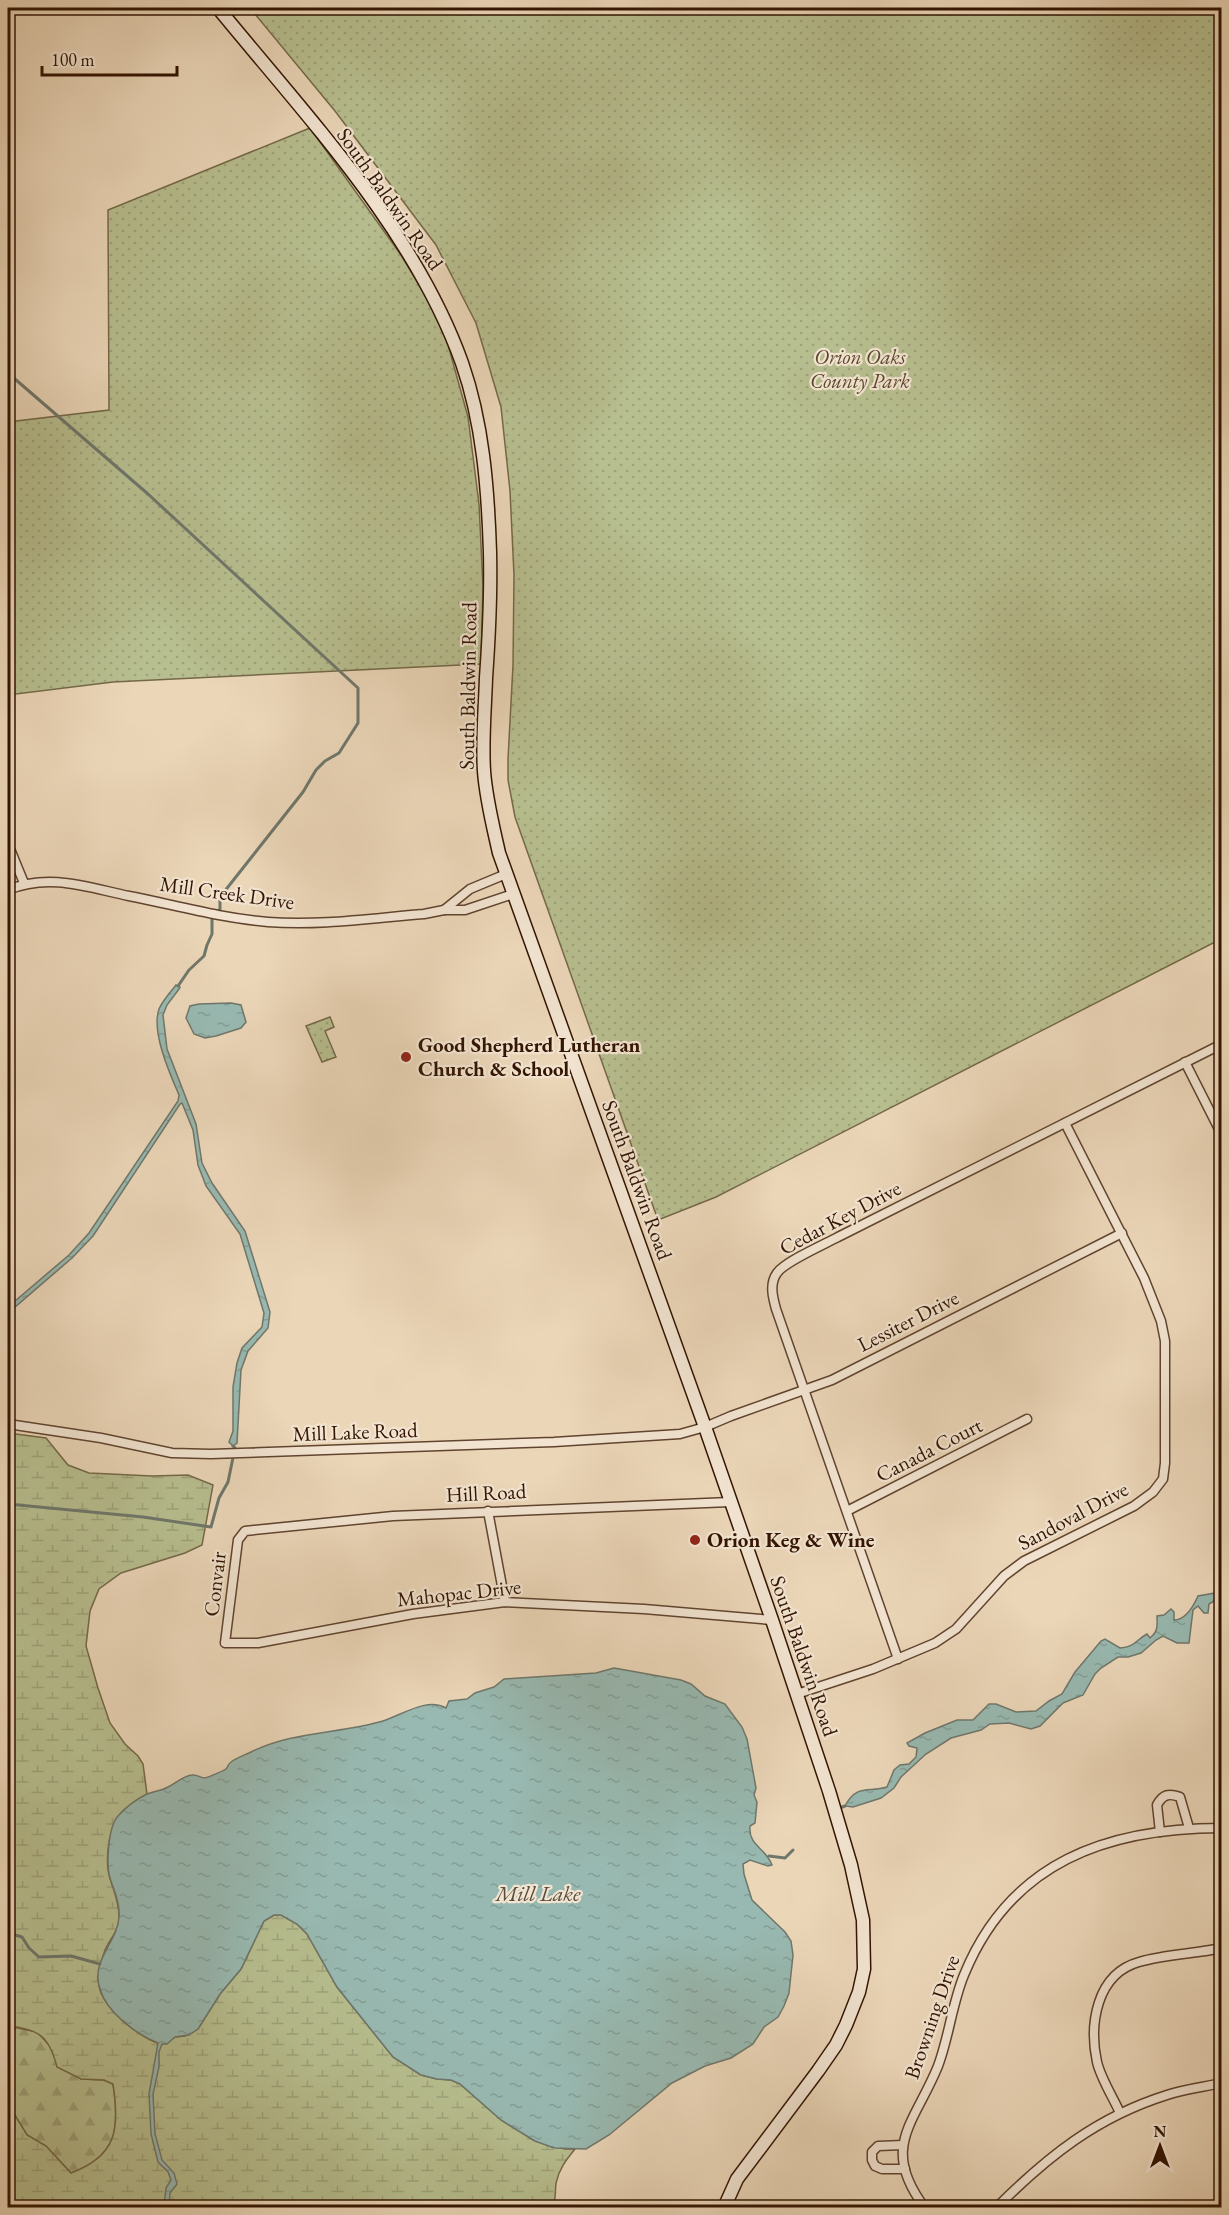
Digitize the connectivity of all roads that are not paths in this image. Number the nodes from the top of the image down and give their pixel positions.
1 (218, 8) edge
2 (8, 844) edge
3 (506, 874) junction
4 (24, 883) junction
5 (8, 890) edge
6 (513, 894) junction
7 (444, 910) junction
8 (1221, 1044) edge
9 (1185, 1062) junction
10 (1065, 1123) junction
11 (1221, 1135) edge
12 (1122, 1233) junction
13 (805, 1391) junction
14 (1026, 1419) dead end
15 (8, 1424) edge
16 (705, 1427) junction
17 (730, 1502) junction
18 (488, 1511) junction
19 (847, 1511) junction
20 (245, 1531) joint
21 (505, 1602) junction
22 (772, 1620) junction
23 (225, 1643) joint
24 (898, 1659) junction
25 (797, 1694) junction
26 (1189, 1828) junction
27 (1221, 1828) edge
28 (1160, 1832) junction
29 (1221, 1948) edge
30 (1221, 2083) edge
31 (1120, 2113) junction
32 (903, 2145) junction
33 (905, 2169) junction
34 (724, 2208) edge
35 (925, 2208) edge
36 (996, 2208) edge

1 - 3 main road, South Baldwin Road
2 - 4 street
3 - 6 main road, South Baldwin Road
3 - 7 street, Mill Creek Drive
4 - 5 street, Mill Creek Drive
4 - 7 street, Mill Creek Drive
6 - 7 street, Mill Creek Drive
6 - 16 main road, South Baldwin Road
8 - 9 street, Cedar Key Drive
9 - 10 street, Cedar Key Drive
9 - 11 street
10 - 12 street, Sandoval Drive
10 - 13 street, Cedar Key Drive
12 - 13 street, Lessiter Drive
12 - 24 street, Sandoval Drive
13 - 16 street, Lessiter Drive
13 - 19 street, Cedar Key Drive
14 - 19 street, Canada Court
15 - 16 street, Mill Lake Road
16 - 17 main road, South Baldwin Road
17 - 18 street, Hill Road
17 - 22 main road, South Baldwin Road
18 - 20 street, Hill Road
18 - 21 street
19 - 24 street, Cedar Key Drive
20 - 23 street, Convair
21 - 22 street, Mahopac Drive
21 - 23 street, Mahopac Drive
22 - 25 main road, South Baldwin Road
24 - 25 street, Sandoval Drive
25 - 34 main road, South Baldwin Road
26 - 27 street, Browning Drive
26 - 28 street, Browning Drive
26 - 28 street
28 - 32 street, Browning Drive
29 - 31 street
30 - 31 street
31 - 36 street
32 - 33 street, Browning Drive
32 - 33 street
33 - 35 street, Browning Drive

